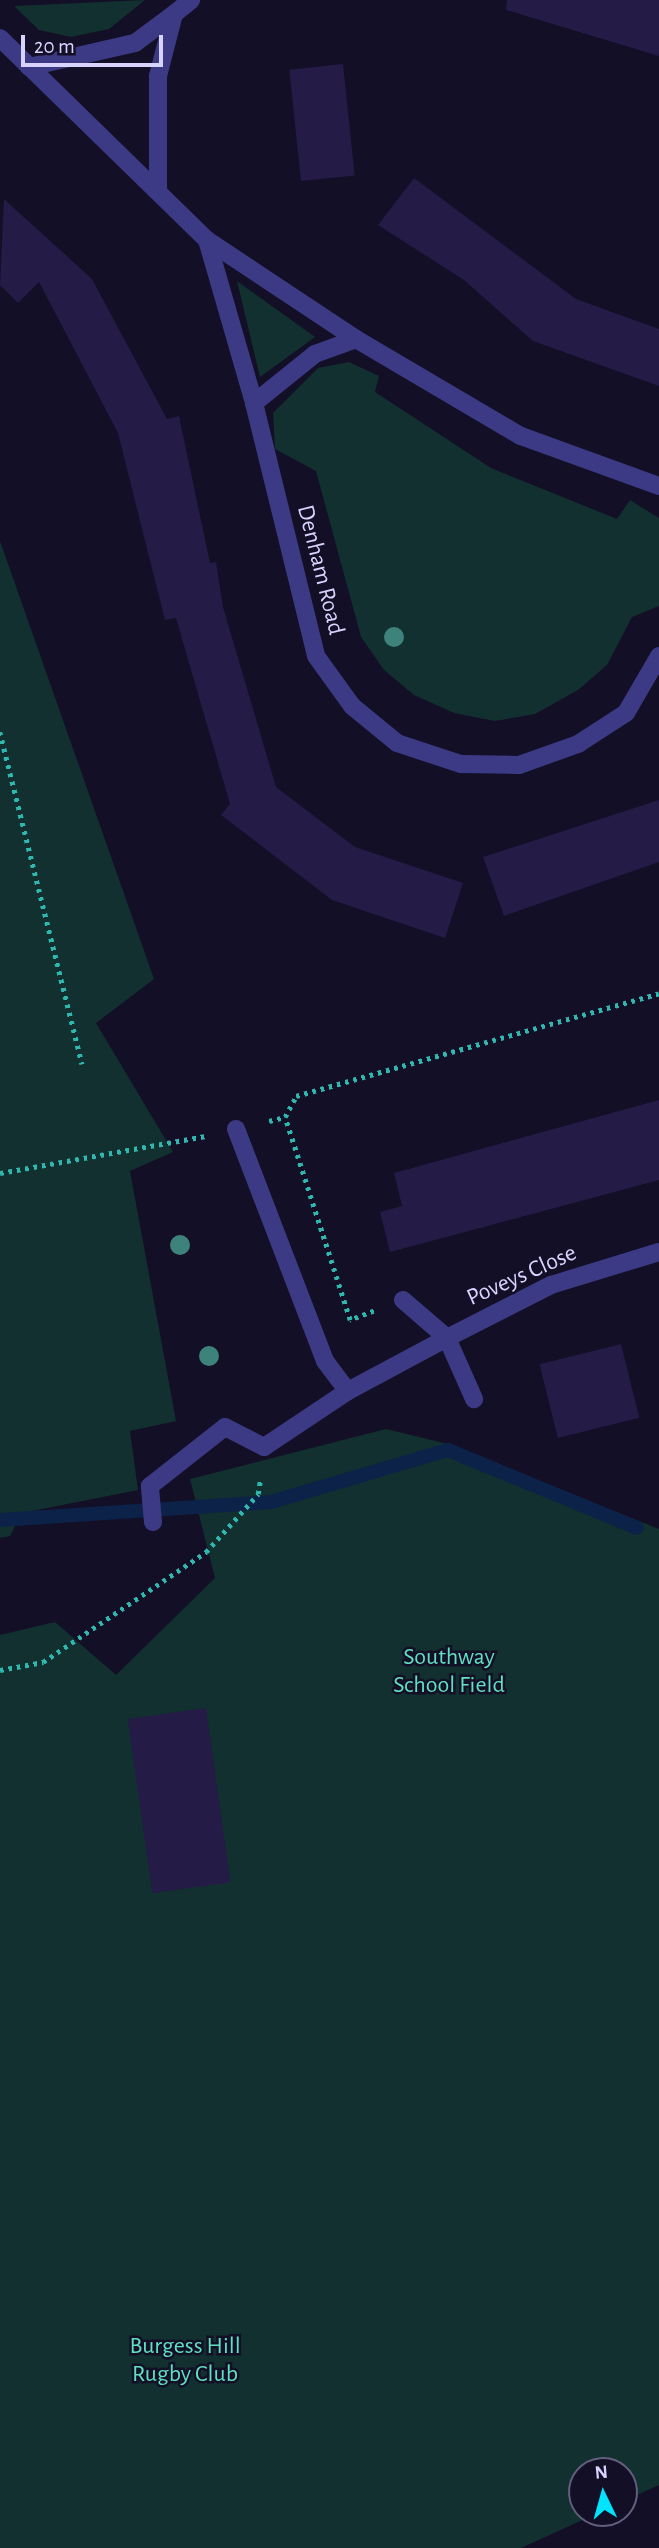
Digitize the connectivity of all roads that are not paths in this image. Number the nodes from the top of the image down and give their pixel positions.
1 (191, 0) edge
2 (174, 14) junction
3 (0, 38) edge
4 (29, 67) junction
5 (158, 189) junction
6 (207, 240) junction
7 (356, 339) junction
8 (254, 402) junction
9 (659, 486) edge
10 (659, 656) edge
11 (236, 1129) road end
12 (659, 1252) edge
13 (403, 1300) road end
14 (447, 1338) junction
15 (348, 1391) junction
16 (474, 1399) dead end
17 (153, 1522) dead end

1 - 2 street
2 - 4 street
2 - 5 street
3 - 4 street, Denham Road
4 - 5 street, Denham Road
5 - 6 street, Denham Road
6 - 7 street, Denham Road
6 - 8 street, Denham Road
7 - 8 street
7 - 9 street, Denham Road
8 - 10 street, Denham Road
11 - 15 street
12 - 14 street, Poveys Close
13 - 14 street
14 - 15 street, Poveys Close
14 - 16 street
15 - 17 street, Poveys Close

